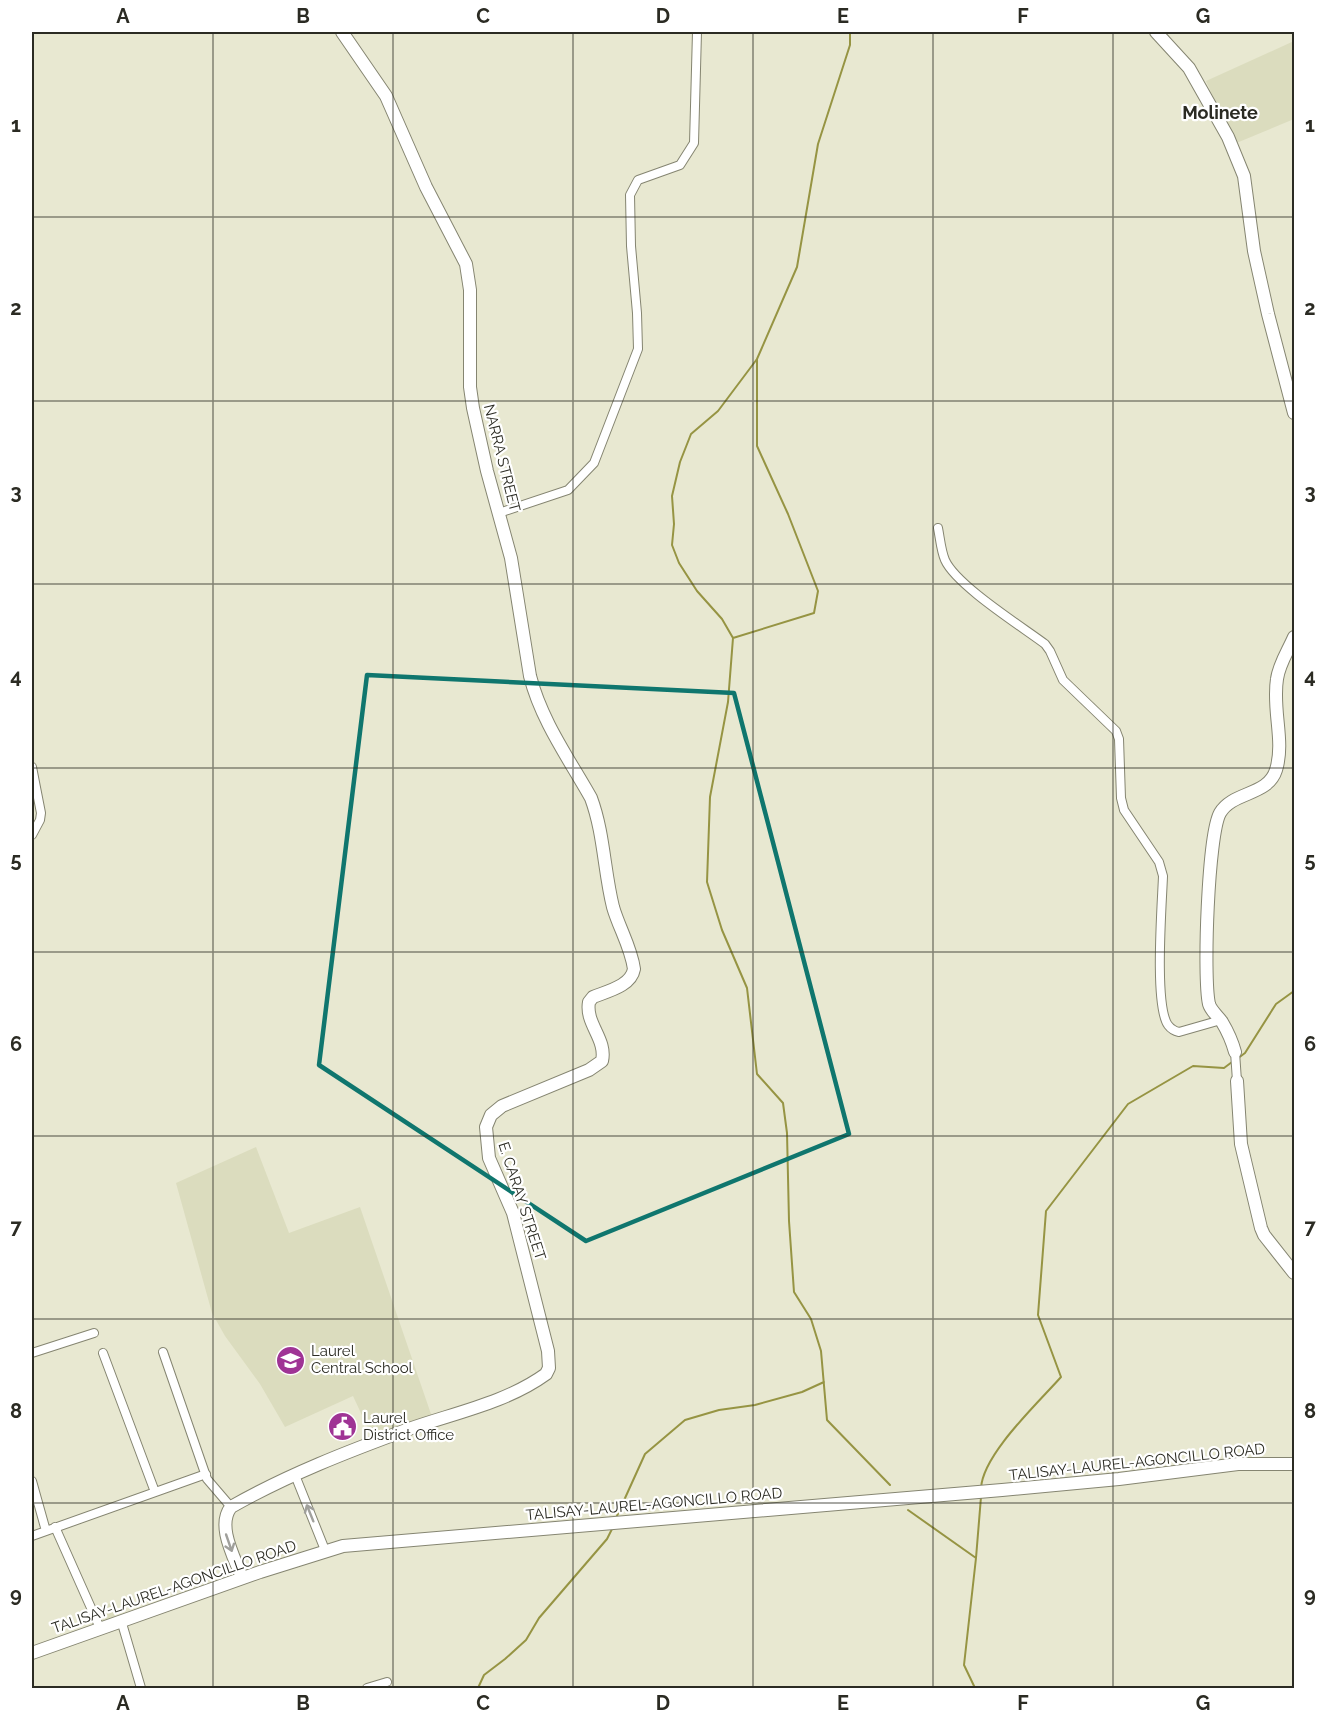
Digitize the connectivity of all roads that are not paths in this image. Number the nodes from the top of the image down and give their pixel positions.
1 (342, 32) edge
2 (697, 32) edge
3 (1155, 32) edge
4 (1294, 413) edge
5 (499, 513) junction
6 (938, 528) dead end
7 (1294, 637) edge
8 (32, 767) edge
9 (591, 798) joint
10 (32, 836) edge
11 (1221, 1020) junction
12 (1235, 1052) joint
13 (1236, 1081) joint
14 (1294, 1273) edge
15 (94, 1333) dead end
16 (32, 1353) edge
17 (103, 1353) dead end
18 (163, 1353) dead end
19 (1294, 1464) edge
20 (206, 1474) junction
21 (295, 1475) junction
22 (32, 1481) edge
23 (154, 1492) junction
24 (231, 1507) junction
25 (55, 1527) junction
26 (46, 1531) junction
27 (32, 1536) edge
28 (325, 1550) junction
29 (242, 1578) junction
30 (121, 1620) junction
31 (100, 1628) junction
32 (32, 1653) edge
33 (387, 1682) dead end
34 (141, 1689) edge
35 (367, 1689) edge

1 - 5 street, NARRA STREET
2 - 5 street
3 - 4 street
5 - 9 street, NARRA STREET
6 - 11 street
7 - 11 street
8 - 10 street
9 - 21 street, E. CARAY STREET
11 - 12 street
12 - 13 street
13 - 14 street
15 - 16 street
17 - 23 street
18 - 20 street
19 - 28 street, TALISAY-LAUREL-AGONCILLO ROAD
20 - 23 street
20 - 24 street
21 - 24 street
28 -> 21 street
22 - 26 street
23 - 25 street
24 -> 29 street
25 - 26 street
25 - 31 street
26 - 27 street
28 - 29 street, TALISAY-LAUREL-AGONCILLO ROAD
29 - 30 street, TALISAY-LAUREL-AGONCILLO ROAD
30 - 31 street, TALISAY-LAUREL-AGONCILLO ROAD
30 - 34 street
31 - 32 street, TALISAY-LAUREL-AGONCILLO ROAD
33 - 35 street

